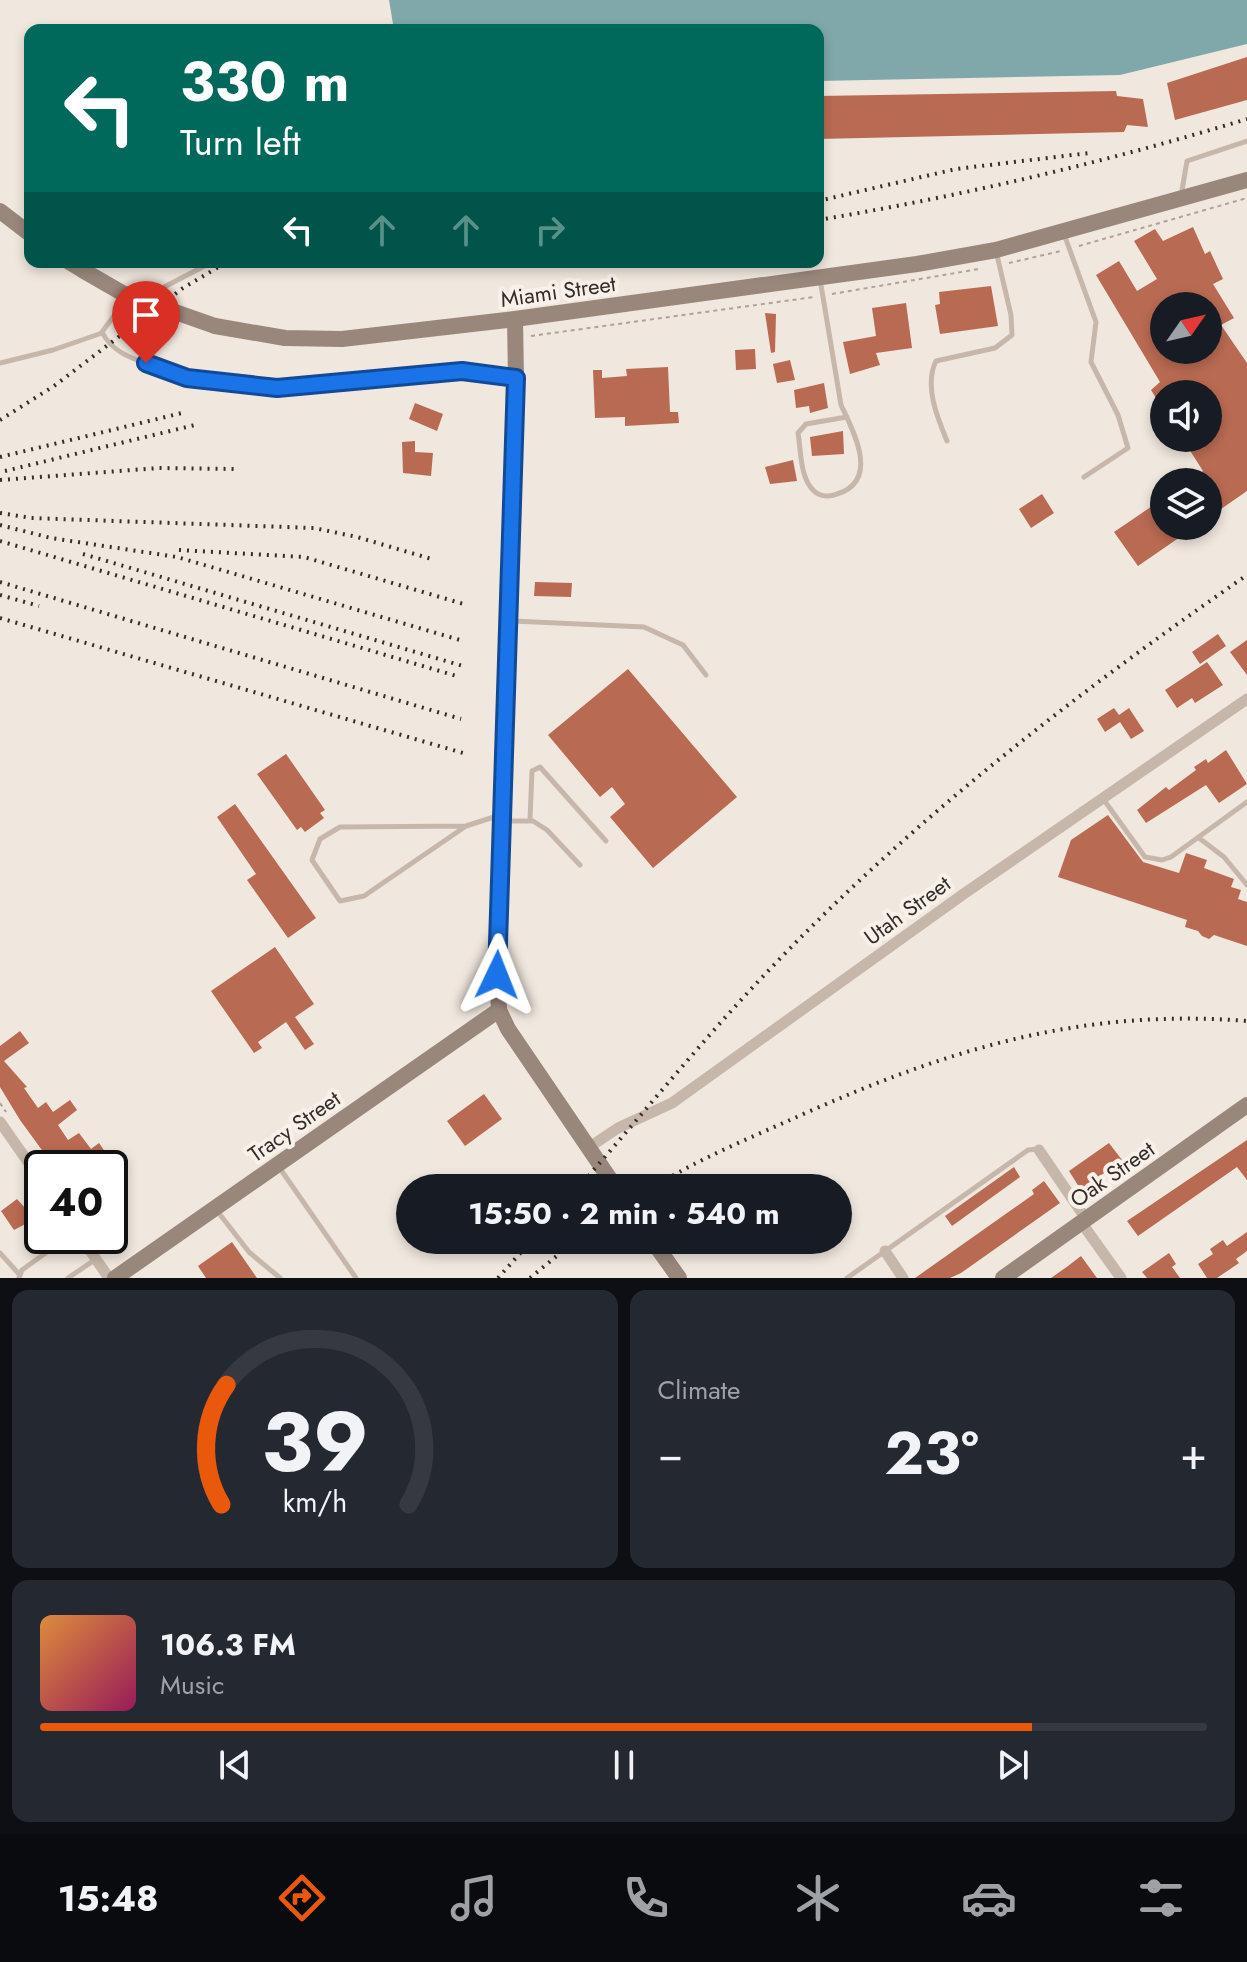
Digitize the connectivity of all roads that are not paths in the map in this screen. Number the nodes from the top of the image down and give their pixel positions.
1 (1247, 141) edge
2 (1247, 180) edge
3 (1181, 199) junction
4 (0, 211) edge
5 (24, 229) edge
6 (1064, 233) junction
7 (996, 250) junction
8 (78, 268) edge
9 (201, 268) edge
10 (820, 278) junction
11 (515, 319) junction
12 (102, 333) junction
13 (0, 363) edge
14 (516, 378) junction
15 (847, 417) junction
16 (947, 441) dead end
17 (1084, 477) dead end
18 (508, 621) junction
19 (706, 675) dead end
20 (1247, 699) edge
21 (1103, 798) junction
22 (1247, 802) edge
23 (502, 818) junction
24 (530, 820) junction
25 (466, 826) junction
26 (1199, 838) junction
27 (606, 841) dead end
28 (580, 865) dead end
29 (1247, 885) edge
30 (499, 1010) junction
31 (1247, 1105) edge
32 (0, 1122) edge
33 (588, 1148) junction
34 (1039, 1150) joint
35 (24, 1156) edge
36 (277, 1165) junction
37 (606, 1174) edge
38 (215, 1208) junction
39 (1084, 1221) junction
40 (885, 1251) junction
41 (0, 1253) edge
42 (46, 1254) edge
43 (93, 1254) edge
44 (662, 1254) edge
45 (96, 1259) junction
46 (19, 1276) edge
47 (68, 1278) edge
48 (112, 1278) edge
49 (280, 1278) edge
50 (356, 1278) edge
51 (679, 1278) edge
52 (847, 1278) edge
53 (903, 1278) edge
54 (1003, 1278) edge
55 (1121, 1278) edge

1 - 3 lane
2 - 3 street, Miami Street
3 - 6 street, Miami Street
4 - 5 street
6 - 7 street, Miami Street
6 - 17 lane
7 - 10 street, Miami Street
7 - 16 lane
8 - 11 street, Miami Street, bridge
9 - 12 lane
10 - 11 street, Miami Street
10 - 15 lane
11 - 14 street
12 - 13 lane
12 - 14 lane
14 - 18 street
15 - 15 lane
18 - 19 lane
18 - 23 street
20 - 21 street, Utah Street
21 - 26 lane
21 - 33 street, Utah Street
22 - 26 lane
23 - 24 lane
23 - 25 lane
23 - 30 street
24 - 27 lane
24 - 28 lane
25 - 25 lane
26 - 29 lane
30 - 33 street
30 - 36 street, Tracy Street
31 - 39 street, Oak Street
32 - 35 street
33 - 37 street
34 - 39 street
34 - 40 lane
36 - 38 street, Tracy Street
36 - 50 lane
38 - 48 street, Tracy Street
38 - 49 lane
39 - 54 street, Oak Street
39 - 55 street
40 - 52 lane
40 - 53 street
41 - 46 lane
42 - 46 lane
43 - 45 street
44 - 51 street
45 - 47 lane
45 - 48 street

